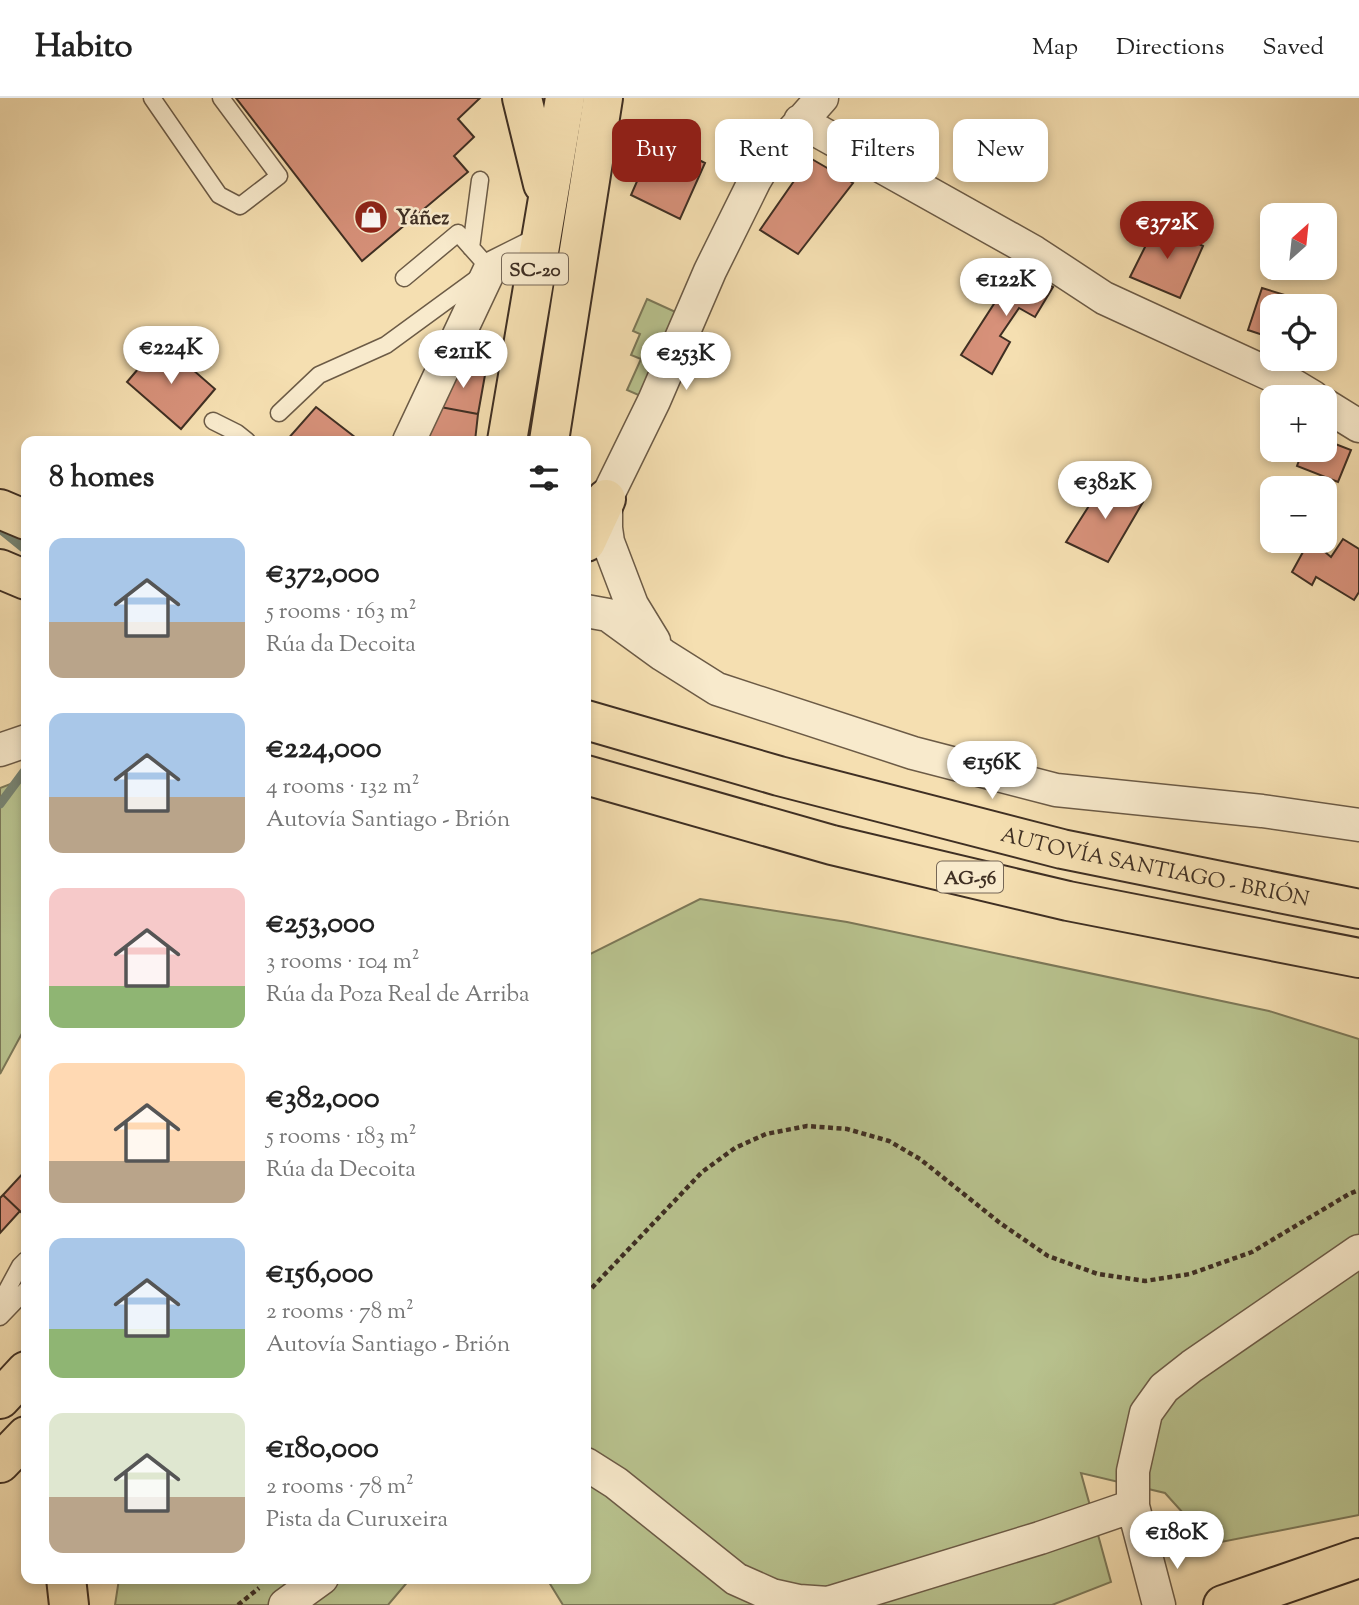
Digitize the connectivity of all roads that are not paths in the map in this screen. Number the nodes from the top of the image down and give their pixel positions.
1 (152, 98) edge
2 (221, 98) edge
3 (522, 98) edge
4 (565, 98) edge
5 (603, 98) edge
6 (822, 98) edge
7 (802, 119) edge
8 (813, 128) edge
9 (480, 180) dead end
10 (754, 182) edge
11 (547, 203) junction
12 (540, 244) junction
13 (481, 259) junction
14 (404, 278) dead end
15 (1293, 385) edge
16 (1337, 412) edge
17 (279, 413) dead end
18 (213, 421) dead end
19 (1359, 426) edge
20 (241, 436) edge
21 (411, 436) edge
22 (508, 436) edge
23 (550, 436) edge
24 (606, 499) junction
25 (0, 509) edge
26 (21, 518) edge
27 (591, 531) edge
28 (0, 569) edge
29 (21, 578) edge
30 (591, 612) edge
31 (663, 655) junction
32 (591, 721) edge
33 (21, 743) edge
34 (0, 750) edge
35 (591, 776) edge
36 (1359, 825) edge
37 (1359, 909) edge
38 (1359, 958) edge
39 (1359, 1251) edge
40 (21, 1265) edge
41 (21, 1295) edge
42 (0, 1303) edge
43 (0, 1317) edge
44 (21, 1376) edge
45 (0, 1399) edge
46 (21, 1441) edge
47 (0, 1463) edge
48 (591, 1467) edge
49 (1133, 1506) junction
50 (1359, 1558) edge
51 (67, 1584) edge
52 (302, 1584) edge
53 (277, 1592) edge
54 (69, 1605) edge
55 (1159, 1605) edge
56 (1223, 1605) edge

1 - 2 lane
3 - 11 highway
4 - 11 highway, SC-20
5 - 23 highway, SC-20
6 - 7 street
8 - 15 street
9 - 13 lane
10 - 24 street
11 - 12 highway, SC-20
12 - 13 street
12 - 22 highway, SC-20
13 - 14 lane
13 - 17 lane
13 - 21 street
16 - 19 street
18 - 20 lane
24 - 27 highway
24 - 31 street
25 - 26 highway
28 - 29 highway
30 - 31 street
31 - 36 street
32 - 37 highway, AUTOVÍA SANTIAGO - BRIÓN / AG-56
33 - 34 street
35 - 38 highway, AG-56
39 - 49 street
40 - 42 lane
41 - 43 lane
44 - 45 highway
46 - 47 highway
48 - 49 street
49 - 55 street
50 - 56 highway
51 - 54 highway
52 - 53 street

